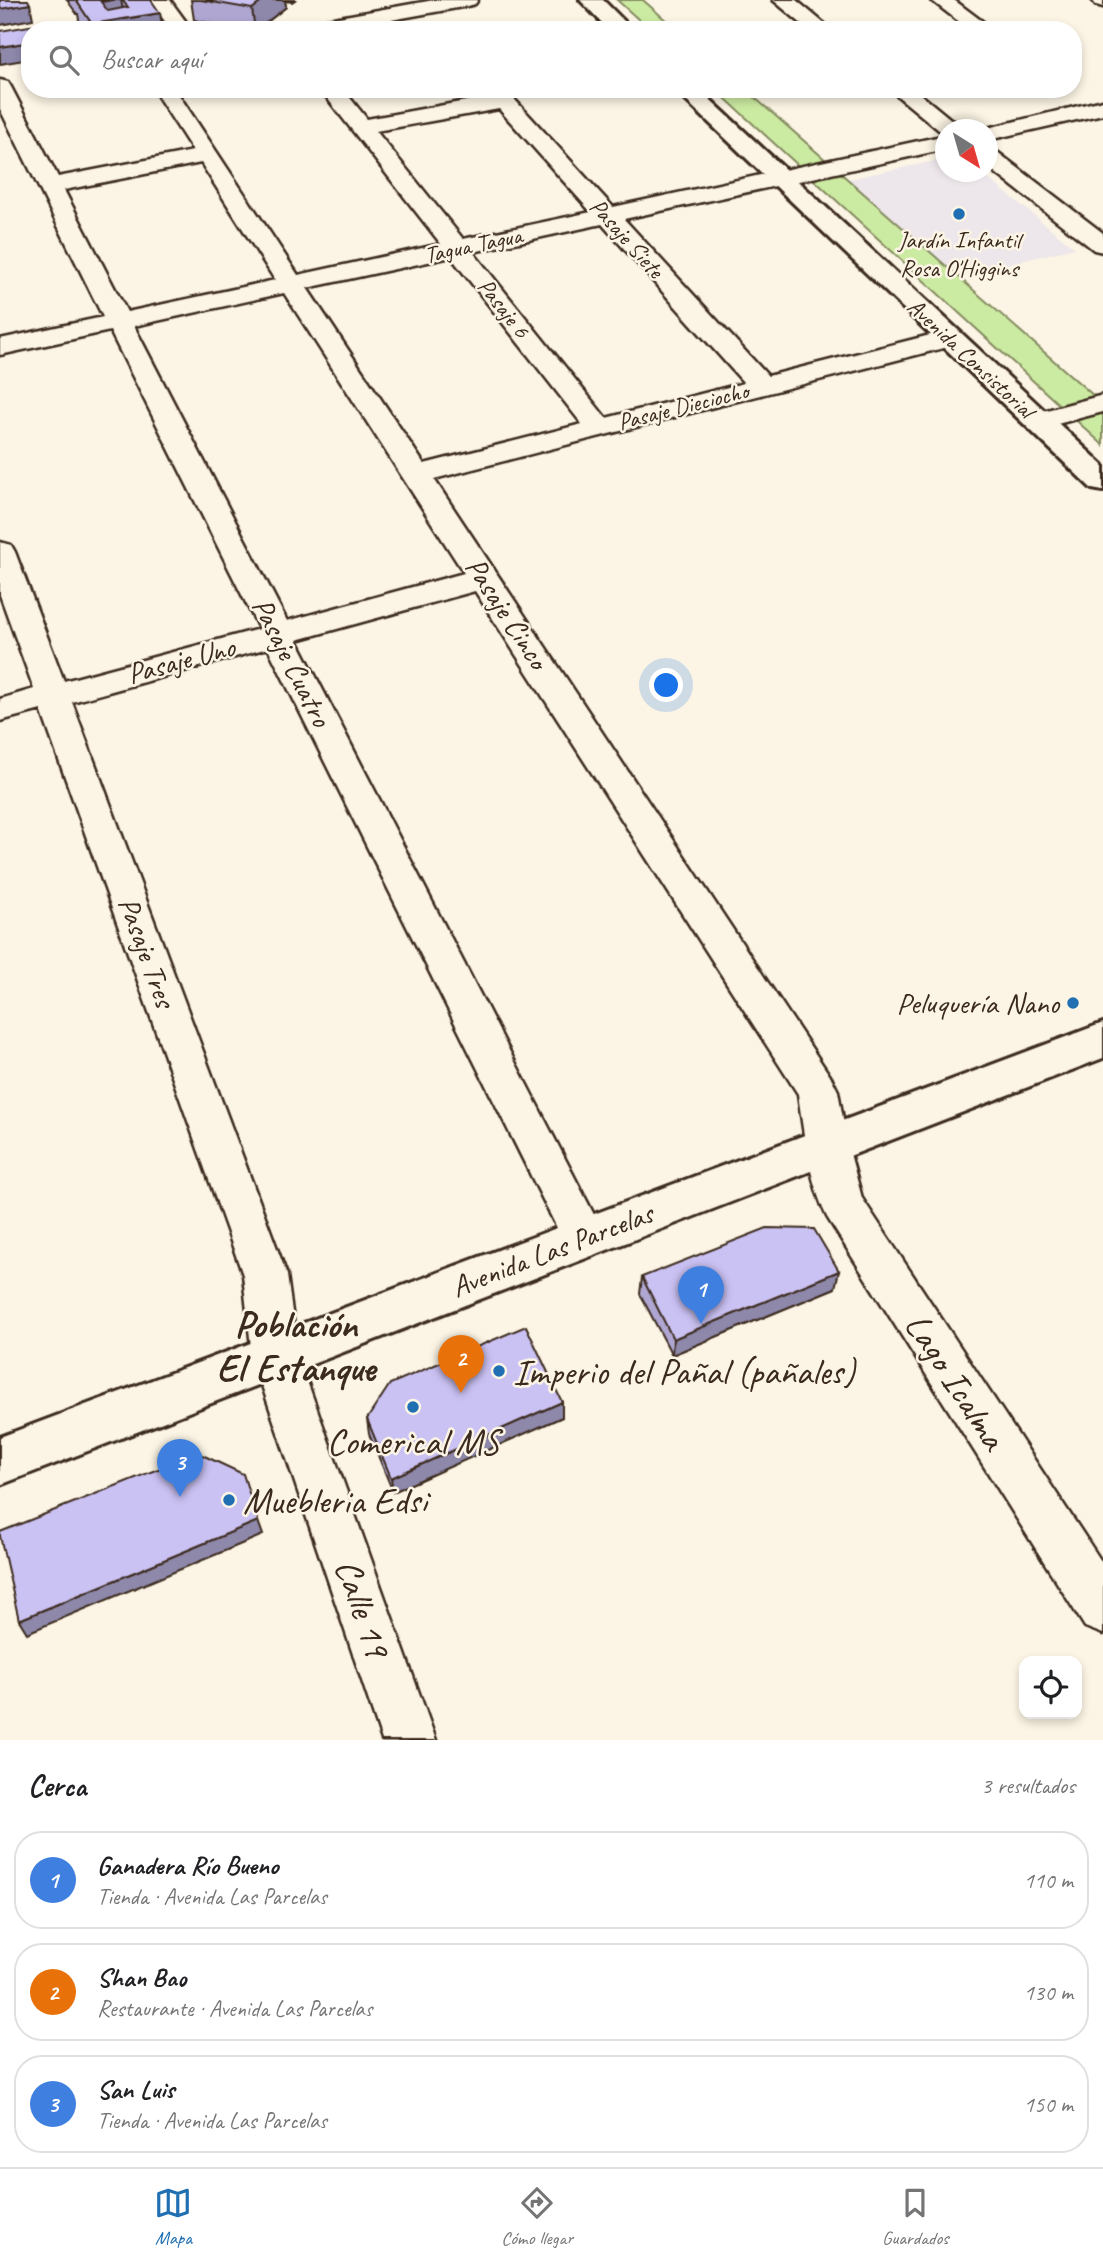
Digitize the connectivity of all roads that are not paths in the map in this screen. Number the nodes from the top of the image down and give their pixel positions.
1 (160, 0) edge
2 (468, 0) edge
3 (590, 0) edge
4 (783, 0) edge
5 (941, 0) edge
6 (420, 9) junction
7 (175, 21) edge
8 (351, 21) edge
9 (431, 21) edge
10 (612, 21) edge
11 (810, 21) edge
12 (971, 21) edge
13 (7, 83) edge
14 (170, 98) edge
15 (338, 98) edge
16 (486, 98) edge
17 (502, 98) edge
18 (695, 98) edge
19 (912, 98) edge
20 (1082, 98) edge
21 (1101, 110) edge
22 (939, 119) edge
23 (360, 127) junction
24 (998, 131) edge
25 (935, 144) edge
26 (207, 155) junction
27 (998, 164) edge
28 (780, 178) junction
29 (50, 186) junction
30 (607, 215) junction
31 (1103, 244) edge
32 (457, 248) junction
33 (291, 284) junction
34 (119, 322) junction
35 (950, 338) junction
36 (0, 348) edge
37 (762, 386) junction
38 (1103, 403) edge
39 (1038, 421) junction
40 (600, 428) junction
41 (416, 475) junction
42 (1103, 482) edge
43 (0, 552) edge
44 (484, 578) junction
45 (277, 634) junction
46 (53, 695) junction
47 (0, 710) edge
48 (1103, 1040) edge
49 (827, 1146) junction
50 (583, 1238) junction
51 (275, 1356) junction
52 (0, 1461) edge
53 (1103, 1609) edge
54 (409, 1740) edge

1 - 7 street
2 - 6 street
3 - 10 street
4 - 11 street
5 - 12 street
6 - 8 street
6 - 9 street
13 - 29 street, Pasaje Cuatro
14 - 26 street, Pasaje Cinco
15 - 23 street, Pasaje 6
16 - 23 street
17 - 30 street, Pasaje Siete
18 - 28 street, Avenida Consistorial
19 - 22 street
20 - 21 street
21 - 24 street
23 - 32 street, Pasaje 6
25 - 28 street, Tagua Tagua
26 - 29 street
26 - 33 street, Pasaje Cinco
27 - 31 street
28 - 30 street, Tagua Tagua
28 - 35 street, Avenida Consistorial
29 - 34 street, Pasaje Cuatro
30 - 32 street, Tagua Tagua
30 - 37 street, Pasaje Siete
32 - 33 street, Tagua Tagua
32 - 40 street, Pasaje 6
33 - 34 street, Tagua Tagua
33 - 41 street, Pasaje Cinco
34 - 36 street, Tagua Tagua
34 - 45 street, Pasaje Cuatro
35 - 37 street, Pasaje Dieciocho
35 - 39 street, Avenida Consistorial
37 - 40 street, Pasaje Dieciocho
38 - 39 street
39 - 42 street, Avenida Consistorial
40 - 41 street, Pasaje Dieciocho
41 - 44 street, Pasaje Cinco
43 - 46 street, Pasaje Tres
44 - 45 street, Pasaje Uno
44 - 49 street, Pasaje Cinco
45 - 46 street, Pasaje Uno
45 - 50 street, Pasaje Cuatro
46 - 47 street, Pasaje Uno
46 - 51 street, Pasaje Tres
48 - 49 street, Avenida Las Parcelas
49 - 50 street, Avenida Las Parcelas
49 - 53 street, Lago Icalma
50 - 51 street, Avenida Las Parcelas
51 - 52 street, Avenida Las Parcelas
51 - 54 street, Calle 19

